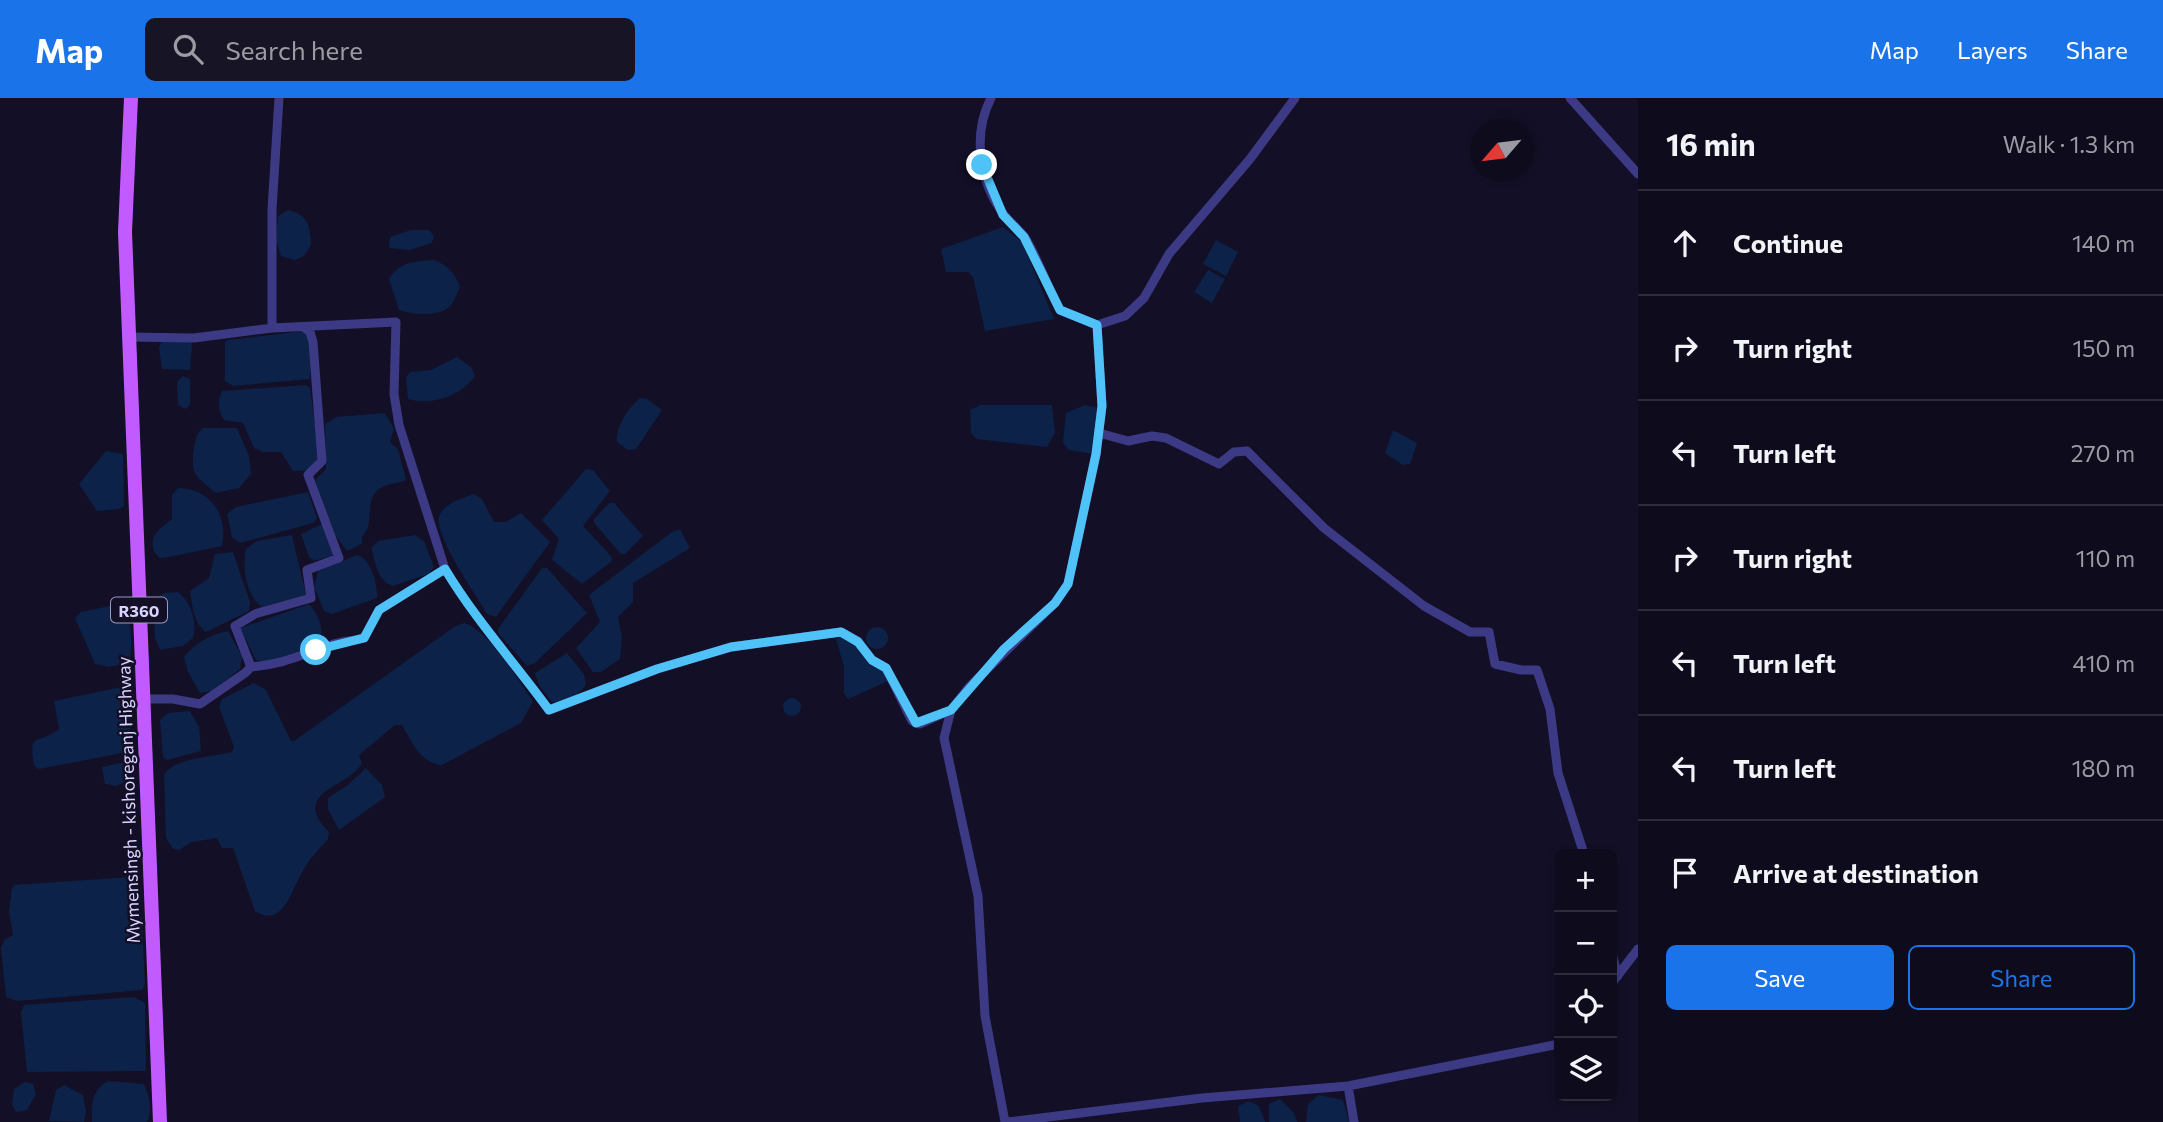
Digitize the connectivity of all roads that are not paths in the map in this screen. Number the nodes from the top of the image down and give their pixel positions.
1 (131, 98) edge
2 (279, 98) edge
3 (991, 98) edge
4 (1295, 98) edge
5 (1570, 98) edge
6 (1638, 174) edge
7 (1097, 325) junction
8 (272, 328) junction
9 (305, 328) junction
10 (129, 337) junction
11 (1099, 433) junction
12 (445, 569) junction
13 (251, 667) junction
14 (143, 699) junction
15 (951, 710) junction
16 (1582, 849) edge
17 (1638, 949) edge
18 (1617, 976) edge
19 (1554, 1046) edge
20 (1348, 1086) junction
21 (160, 1122) edge
22 (1007, 1122) edge
23 (1354, 1122) edge

1 - 10 main road, Mymensingh - kishoreganj Highway / R360
2 - 8 street
3 - 7 street
4 - 7 street
5 - 6 street
7 - 11 street
8 - 9 street
8 - 10 street
9 - 12 street
9 - 13 street
10 - 14 main road, Mymensingh - kishoreganj Highway / R360
11 - 15 street
11 - 16 street
12 - 13 street
12 - 15 street
13 - 14 street
14 - 21 main road, Mymensingh - kishoreganj Highway / R360
15 - 22 street
17 - 18 street
19 - 20 street
20 - 22 street
20 - 23 street

